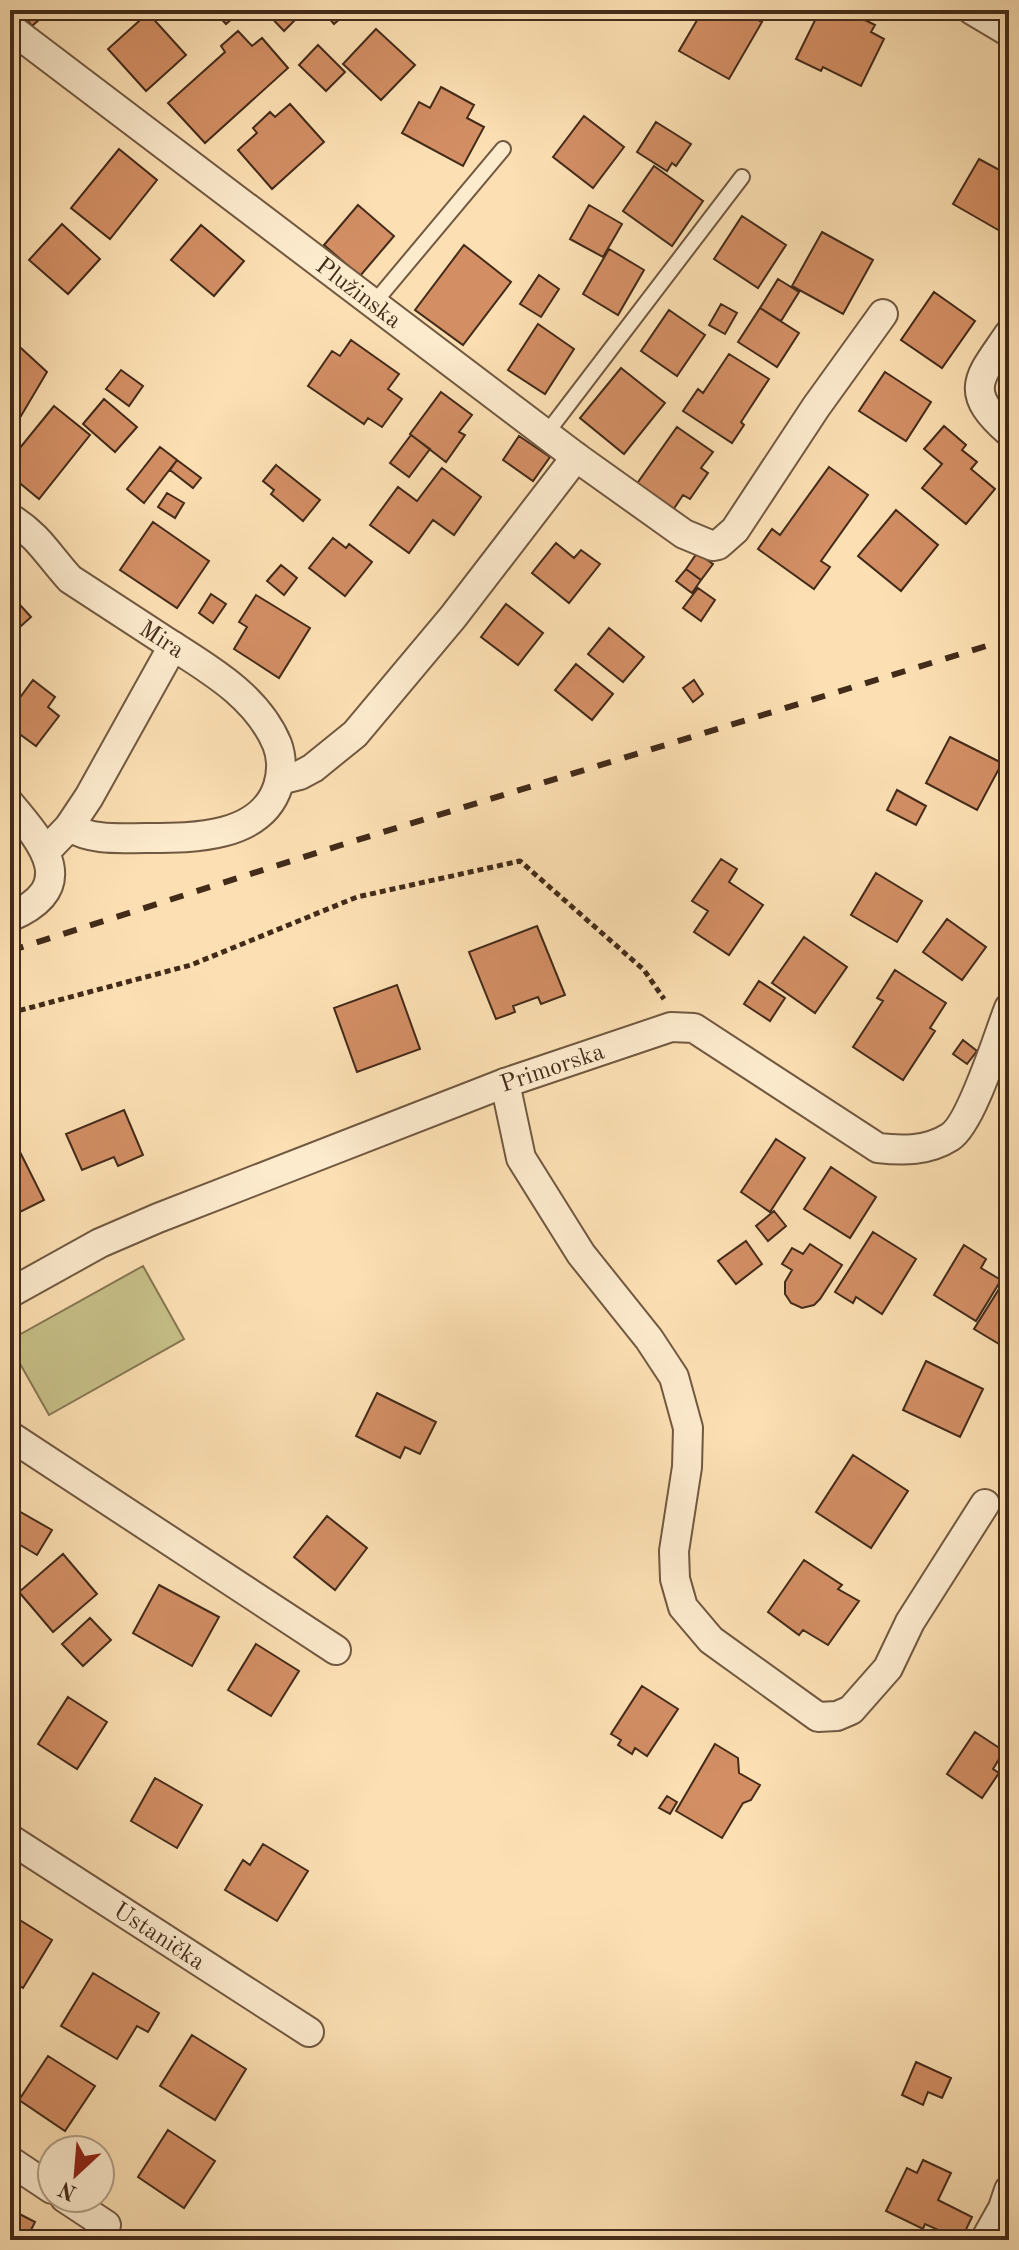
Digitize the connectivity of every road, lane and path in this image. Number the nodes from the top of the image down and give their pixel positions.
1 (972, 10) edge
2 (10, 28) edge
3 (1009, 32) edge
4 (503, 149) dead end
5 (742, 177) dead end
6 (374, 303) junction
7 (883, 314) dead end
8 (1009, 334) edge
9 (1009, 432) edge
10 (546, 434) junction
11 (576, 457) junction
12 (10, 518) edge
13 (173, 646) junction
14 (280, 780) junction
15 (10, 804) edge
16 (69, 827) junction
17 (42, 844) junction
18 (10, 917) edge
19 (1009, 1008) edge
20 (10, 1013) edge
21 (682, 1026) junction
22 (505, 1083) junction
23 (10, 1293) edge
24 (10, 1436) edge
25 (985, 1504) dead end
26 (336, 1650) dead end
27 (10, 1839) edge
28 (309, 2032) dead end
29 (10, 2161) edge
30 (36, 2178) edge
31 (1009, 2190) edge
32 (84, 2214) edge
33 (108, 2235) edge
34 (985, 2240) edge

1 - 3 street
2 - 6 street, Plužinska
4 - 6 lane
5 - 10 lane
6 - 10 street, Plužinska
7 - 11 street, Plužinska
8 - 9 street
10 - 11 street, Plužinska
11 - 14 street
12 - 13 street, Mira
13 - 14 street, Mira
13 - 16 street
14 - 16 street
15 - 17 street
16 - 17 street
17 - 18 street
19 - 21 street
20 - 21 path
21 - 22 street, Primorska
22 - 23 street, Primorska
22 - 25 street
24 - 26 street
27 - 28 street, Ustanička
29 - 30 street
31 - 34 street
32 - 33 street

